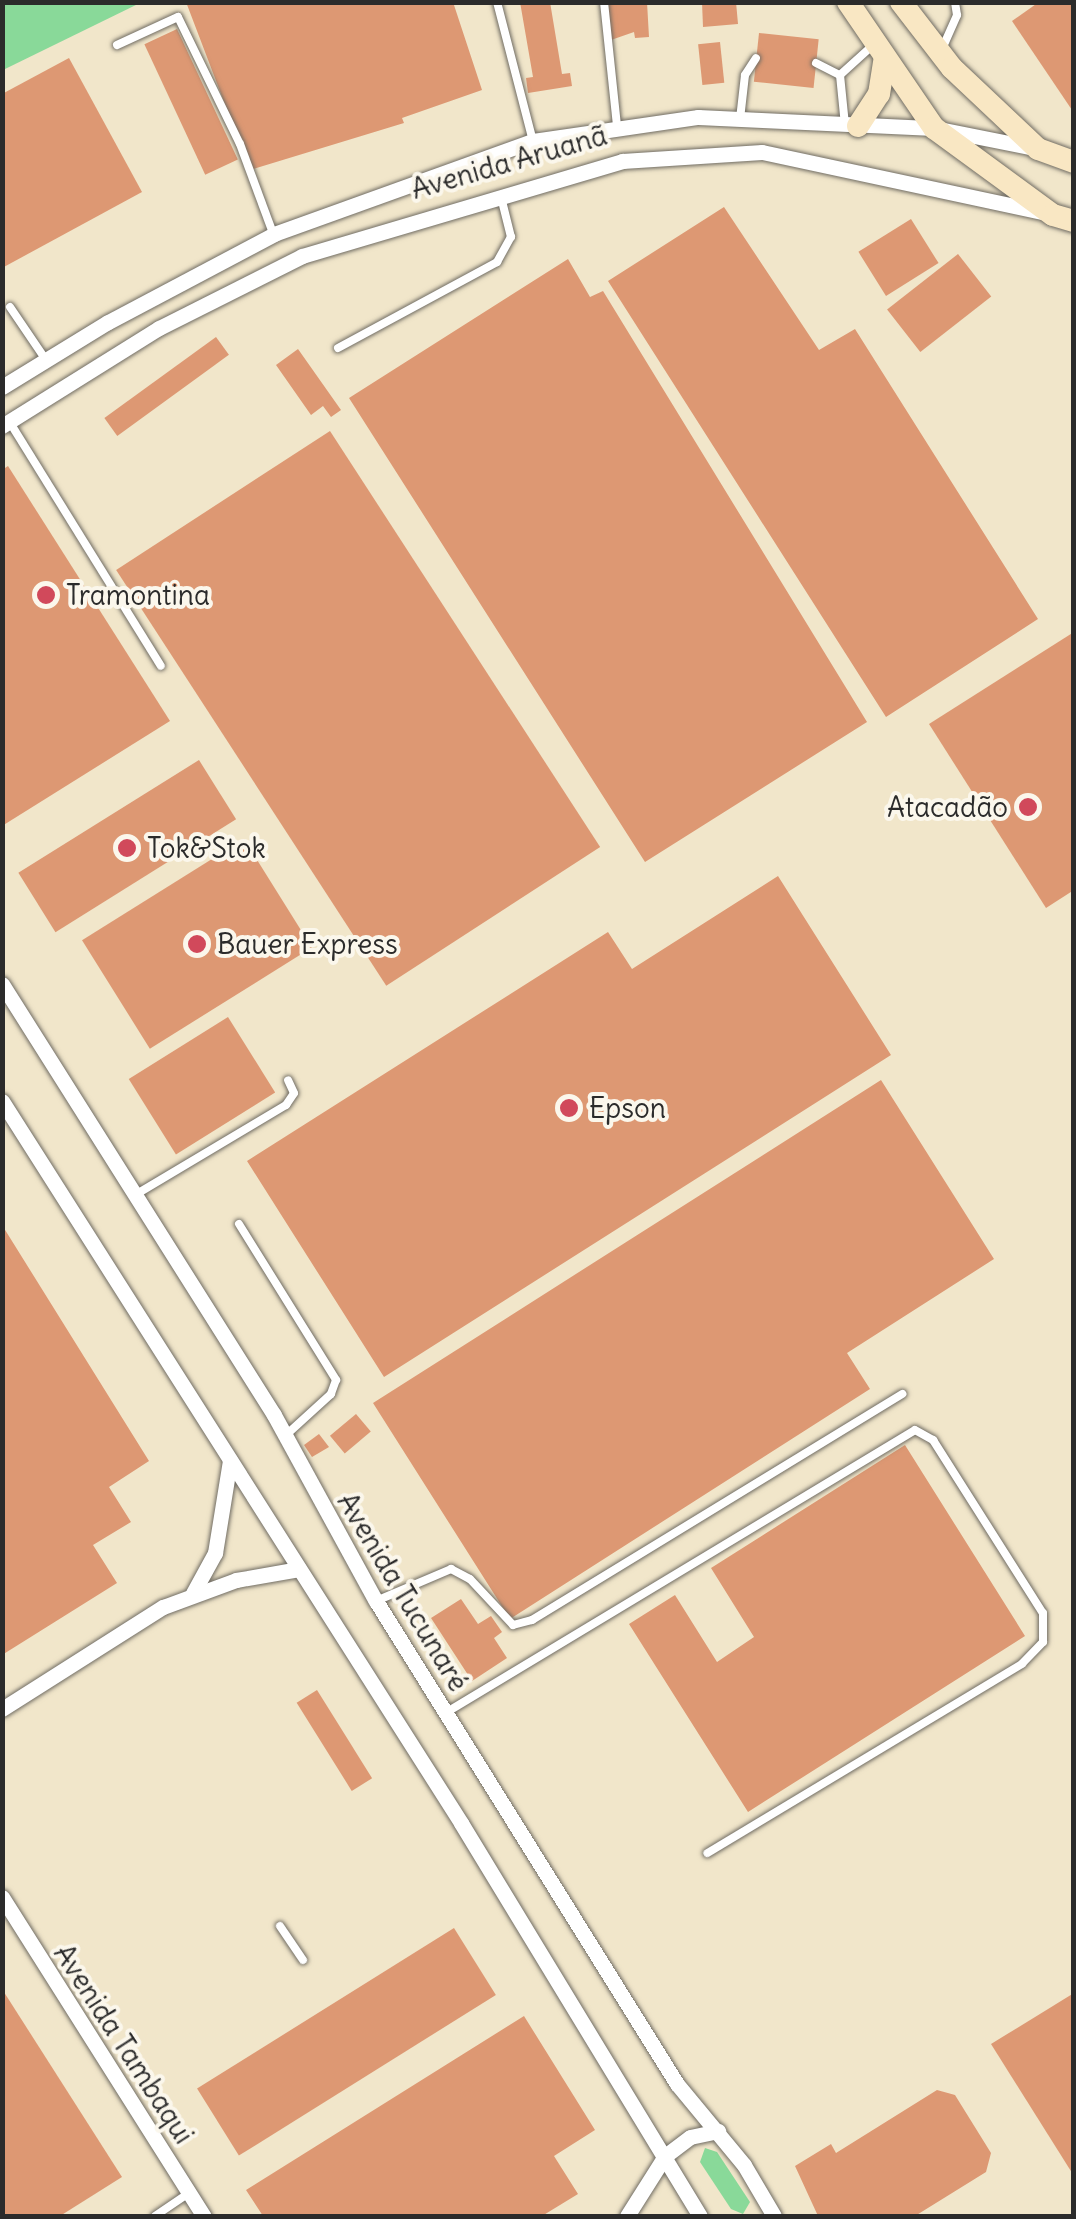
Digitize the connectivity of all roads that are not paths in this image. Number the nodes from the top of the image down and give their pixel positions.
1 (497, 2) edge
2 (604, 2) edge
3 (848, 2) edge
4 (901, 2) edge
5 (954, 2) edge
6 (117, 45) dead end
7 (880, 50) junction
8 (939, 54) junction
9 (756, 58) dead end
10 (816, 64) dead end
11 (840, 75) junction
12 (740, 120) junction
13 (617, 125) junction
14 (852, 125) junction
15 (934, 128) junction
16 (533, 142) junction
17 (1038, 149) junction
18 (1074, 162) edge
19 (500, 193) junction
20 (1063, 218) edge
21 (274, 234) junction
22 (10, 307) dead end
23 (338, 348) dead end
24 (46, 360) junction
25 (2, 387) edge
26 (6, 424) edge
27 (161, 666) dead end
28 (2, 984) edge
29 (288, 1080) dead end
30 (2, 1101) edge
31 (135, 1195) junction
32 (239, 1224) dead end
33 (902, 1394) dead end
34 (285, 1436) junction
35 (230, 1460) junction
36 (299, 1569) junction
37 (194, 1593) junction
38 (376, 1601) junction
39 (2, 1709) edge
40 (448, 1712) junction
41 (707, 1853) dead end
42 (2, 1897) edge
43 (280, 1926) dead end
44 (303, 1960) dead end
45 (718, 2132) junction
46 (665, 2156) junction
47 (759, 2191) junction
48 (189, 2193) junction
49 (155, 2216) edge
50 (204, 2216) edge
51 (627, 2216) edge
52 (700, 2216) edge
53 (753, 2216) edge
54 (774, 2216) edge

1 - 16 lane
2 - 13 lane
3 - 7 main road
4 - 8 main road
5 - 8 lane
6 - 21 lane
7 - 11 lane
7 - 14 main road
7 - 15 main road
8 - 17 main road
9 - 12 lane
10 - 11 lane
11 - 14 lane
12 - 13 street, Avenida Aruanã
12 - 14 street, Avenida Aruanã
13 - 16 street, Avenida Aruanã
14 - 15 street, Avenida Aruanã
15 - 17 street, Avenida Aruanã
15 - 20 main road
16 - 21 street, Avenida Aruanã
17 - 18 main road, Avenida Aruanã
19 - 20 street, Avenida Aruanã
19 - 23 lane
19 - 26 street, Avenida Aruanã
21 - 24 street, Avenida Aruanã
22 - 24 lane
24 - 25 street, Avenida Aruanã
26 - 27 lane
28 - 31 street, Avenida Tucunaré
29 - 31 lane
30 - 35 street
31 - 34 street, Avenida Tucunaré
32 - 34 lane
33 - 38 lane
34 - 38 street, Avenida Tucunaré
35 - 36 street
35 - 37 street
36 - 37 street
36 - 46 street
37 - 39 street
38 - 40 street, Avenida Tucunaré
40 - 41 lane
40 - 45 street, Avenida Tucunaré
42 - 48 street, Avenida Tambaqui
43 - 44 lane
45 - 46 street
45 - 47 street, Avenida Tucunaré
46 - 51 street
46 - 52 street
47 - 53 street
47 - 54 street, Avenida Tucunaré
48 - 49 lane
48 - 50 street, Avenida Tambaqui

